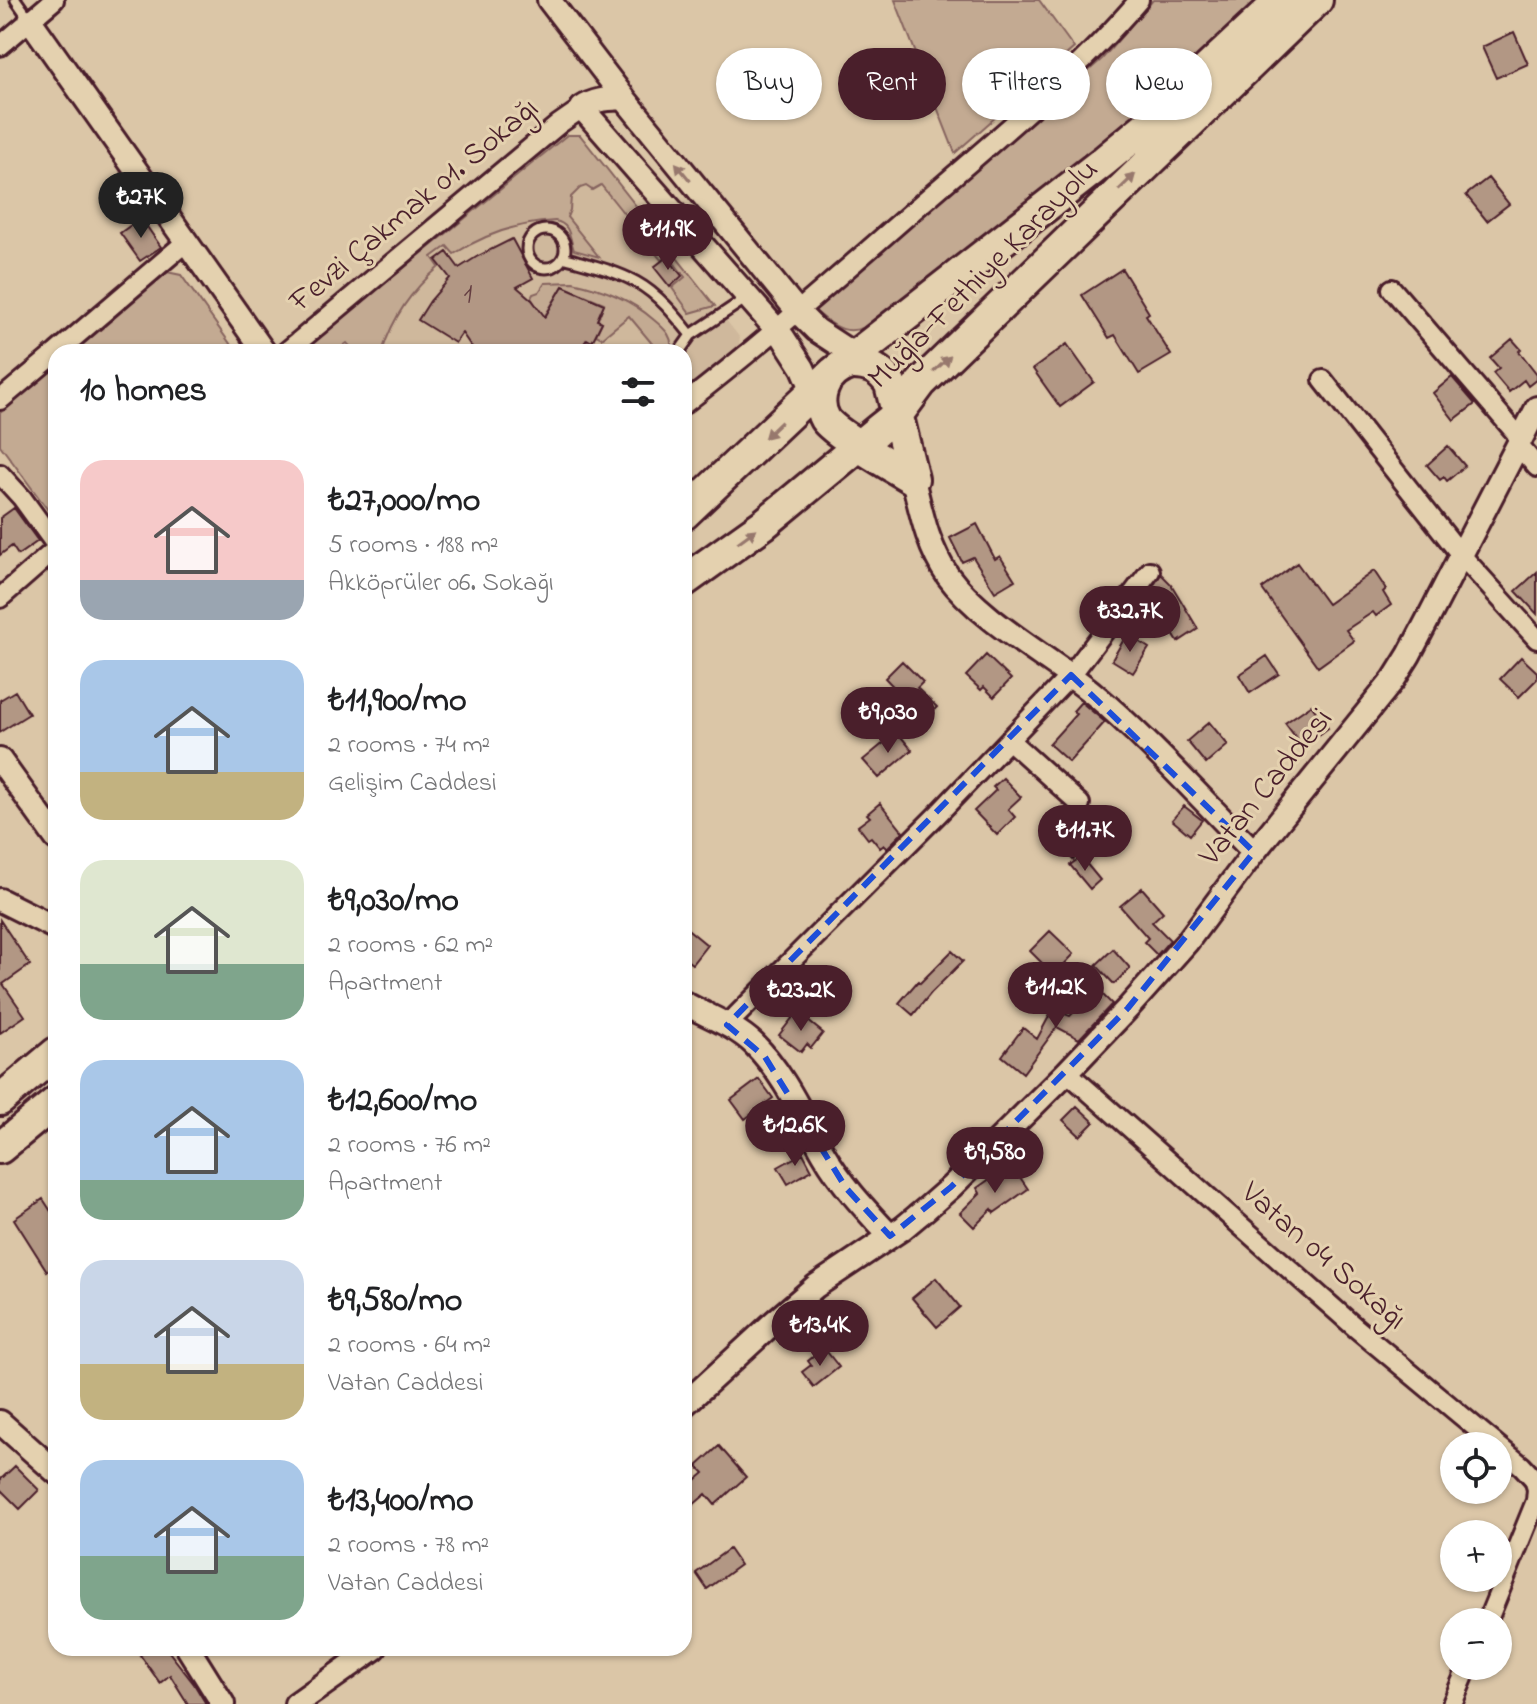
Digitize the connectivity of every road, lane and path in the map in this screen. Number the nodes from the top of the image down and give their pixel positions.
1 (16, 0) edge
2 (54, 0) edge
3 (549, 0) edge
4 (1139, 0) edge
5 (1281, 0) edge
6 (1317, 0) edge
7 (30, 20) junction
8 (0, 46) edge
9 (624, 98) junction
10 (582, 108) junction
11 (186, 242) junction
12 (563, 257) junction
13 (1392, 289) dead end
14 (748, 297) junction
15 (798, 312) junction
16 (776, 329) junction
17 (691, 335) junction
18 (65, 344) edge
19 (258, 344) edge
20 (296, 344) edge
21 (685, 344) edge
22 (48, 359) edge
23 (839, 379) junction
24 (1323, 380) dead end
25 (692, 397) edge
26 (0, 400) edge
27 (1537, 408) edge
28 (875, 424) junction
29 (1519, 442) junction
30 (1537, 467) edge
31 (0, 474) edge
32 (913, 479) junction
33 (692, 507) edge
34 (48, 535) edge
35 (48, 554) edge
36 (1461, 555) junction
37 (1150, 571) dead end
38 (692, 575) edge
39 (0, 598) edge
40 (1537, 639) edge
41 (1071, 675) junction
42 (1009, 740) junction
43 (0, 760) edge
44 (1080, 804) dead end
45 (48, 827) edge
46 (1254, 852) junction
47 (0, 900) edge
48 (48, 924) edge
49 (692, 1007) edge
50 (727, 1025) junction
51 (48, 1060) edge
52 (1067, 1072) junction
53 (0, 1100) edge
54 (48, 1109) edge
55 (0, 1148) edge
56 (890, 1236) junction
57 (692, 1398) edge
58 (0, 1422) edge
59 (48, 1465) edge
60 (1537, 1489) edge
61 (1493, 1608) edge
62 (193, 1656) edge
63 (364, 1656) edge
64 (1462, 1680) edge
65 (223, 1704) edge
66 (296, 1704) edge
67 (1452, 1704) edge

1 - 7 lane
2 - 7 street
3 - 9 street
4 - 15 street
5 - 23 highway, Muğla-Fethiye Karayolu
28 -> 6 highway, Muğla-Fethiye Karayolu
7 - 8 street
7 - 11 street
9 - 10 street
15 -> 9 street
10 - 14 street
10 - 20 street, Fevzi Çakmak 01. Sokağı
11 - 18 street
11 - 19 street
12 - 12 lane
12 - 17 lane
13 - 29 street
14 - 16 street
14 - 17 lane
15 - 16 street
15 - 23 street
16 - 23 street
16 - 25 street
17 - 21 lane
22 - 26 street
23 - 28 highway
23 - 28 highway
23 -> 33 highway, Muğla-Fethiye Karayolu
24 - 36 street
27 - 29 street, Vatan Caddesi
28 - 32 highway
28 - 32 highway
38 -> 28 highway, Muğla-Fethiye Karayolu
29 - 30 street
29 - 36 street, Vatan Caddesi
31 - 34 street
32 - 41 street
35 - 39 street
36 - 40 street
36 - 46 street, Vatan Caddesi
37 - 41 street
41 - 42 street
41 - 46 street
42 - 44 street
42 - 50 street
43 - 45 street
46 - 52 street, Vatan Caddesi
47 - 48 street
49 - 50 street
50 - 56 street
51 - 53 highway
52 - 56 street, Vatan Caddesi
52 - 60 street, Vatan 04 Sokağı
54 - 55 highway
56 - 57 street, Vatan Caddesi
58 - 59 street
60 - 61 street, Vatan 04 Sokağı
62 - 65 street
63 - 66 street
64 - 67 street

